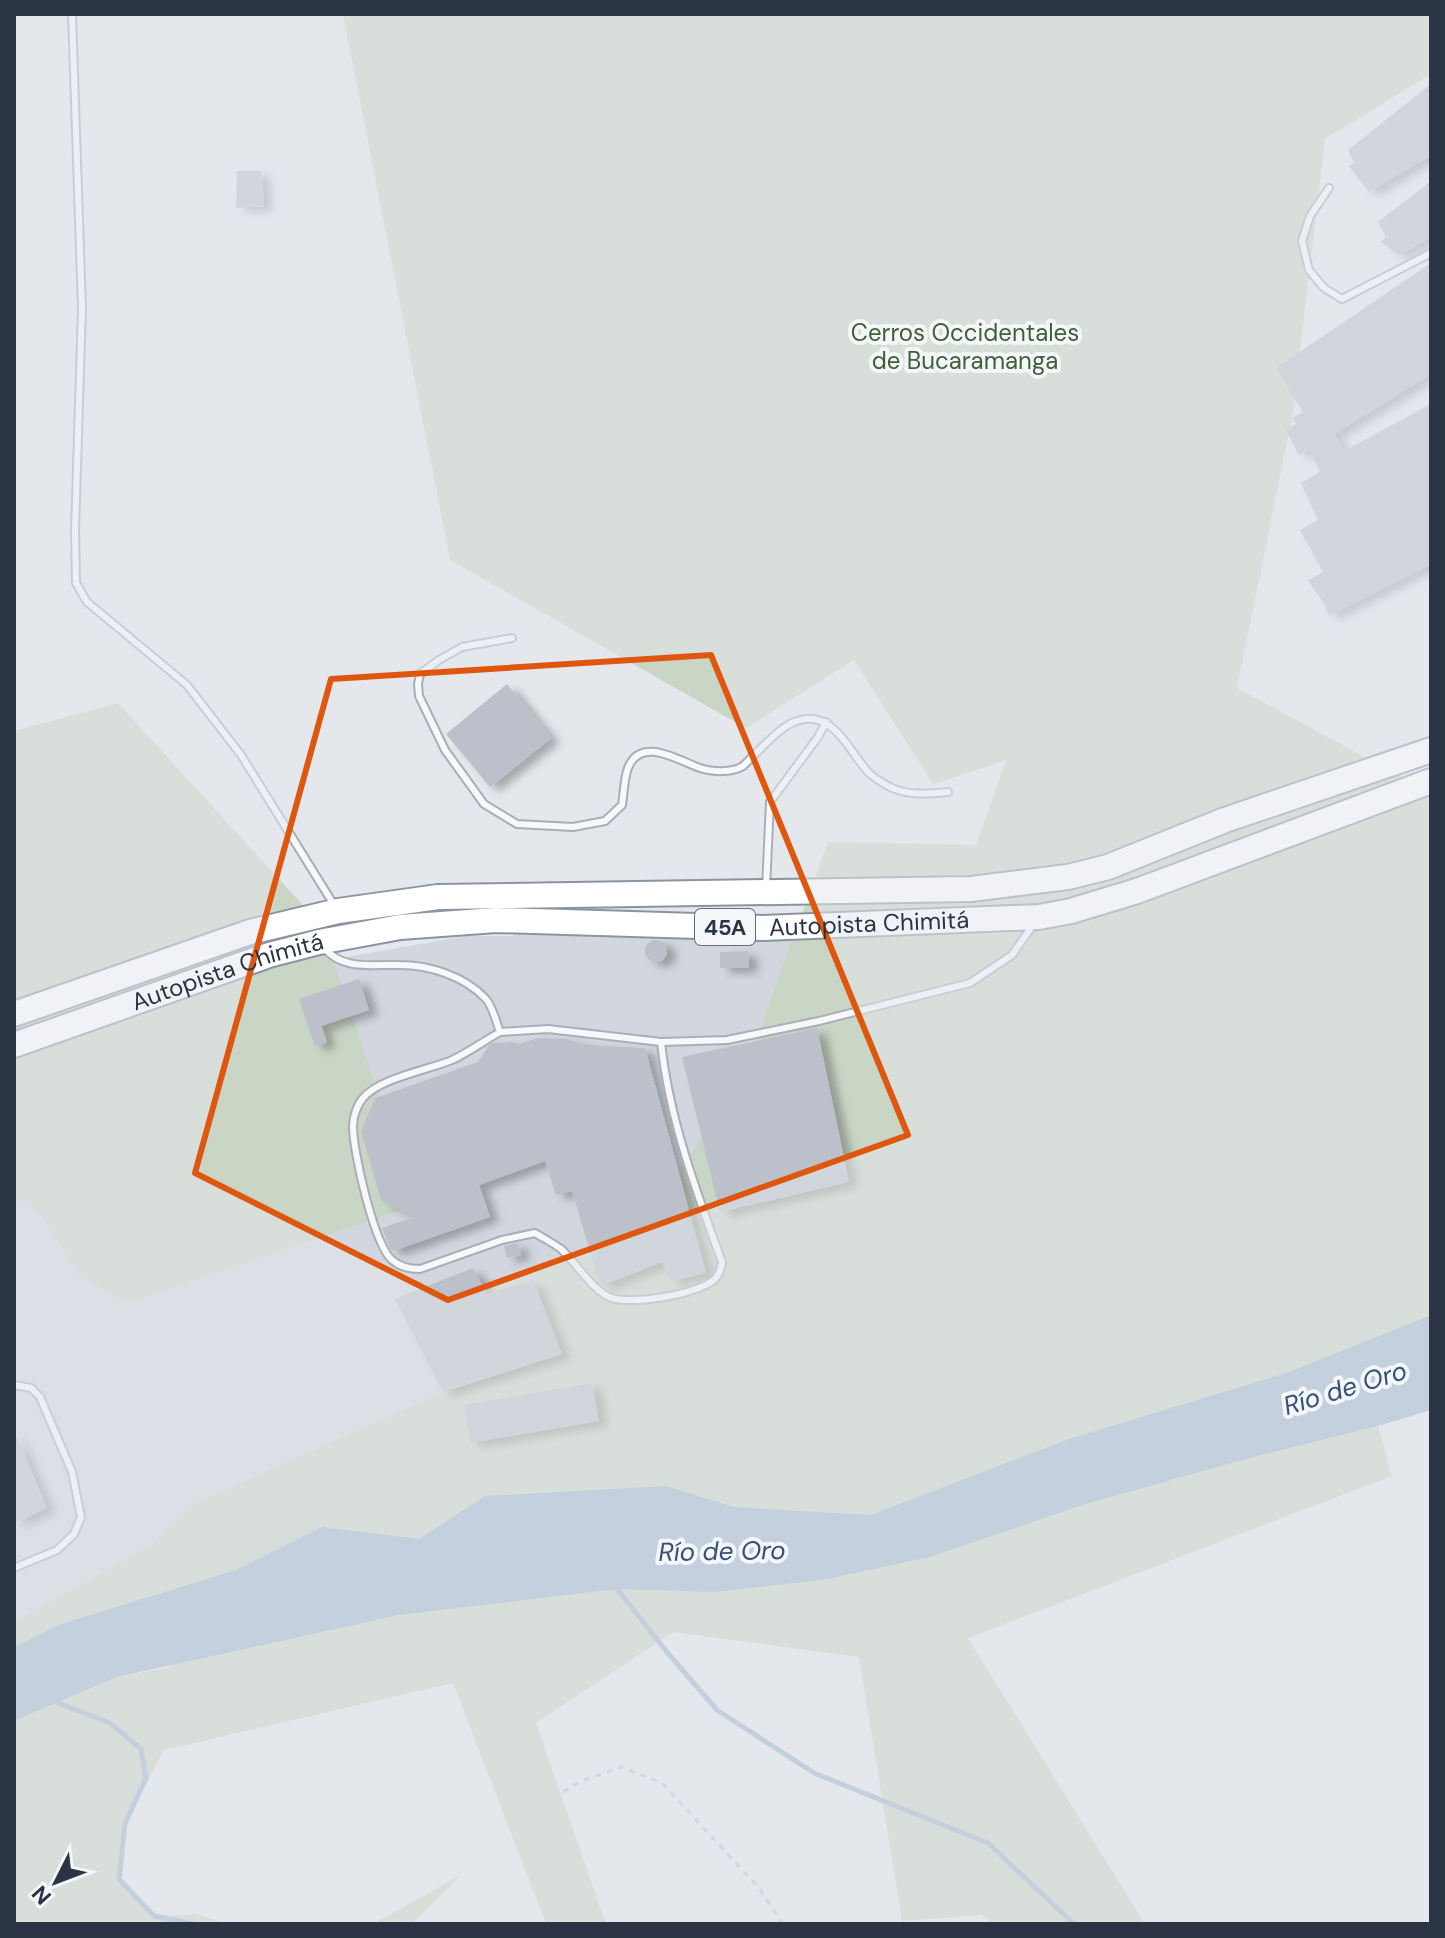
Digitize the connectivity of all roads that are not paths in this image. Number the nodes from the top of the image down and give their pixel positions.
1 (72, 14) edge
2 (1329, 188) dead end
3 (1431, 253) edge
4 (512, 638) dead end
5 (826, 722) junction
6 (1431, 750) edge
7 (1431, 781) edge
8 (948, 792) dead end
9 (766, 891) junction
10 (338, 911) junction
11 (1039, 917) junction
12 (319, 942) junction
13 (14, 1014) edge
14 (500, 1032) junction
15 (661, 1042) junction
16 (14, 1045) edge
17 (14, 1385) edge
18 (14, 1568) edge

1 - 10 lane
2 - 3 lane
4 - 5 lane
5 - 8 lane
5 - 9 lane
6 - 9 highway, Autopista Chimitá / 45A
7 - 11 highway, Autopista Chimitá / 45A
9 - 10 highway, Autopista Chimitá / 45A
10 - 13 highway, Autopista Chimitá / 45A
11 - 12 highway, Autopista Chimitá / 45A
11 - 15 lane
12 - 14 lane
12 - 16 highway, Autopista Chimitá / 45A
14 - 15 lane
14 - 15 lane
17 - 18 lane

